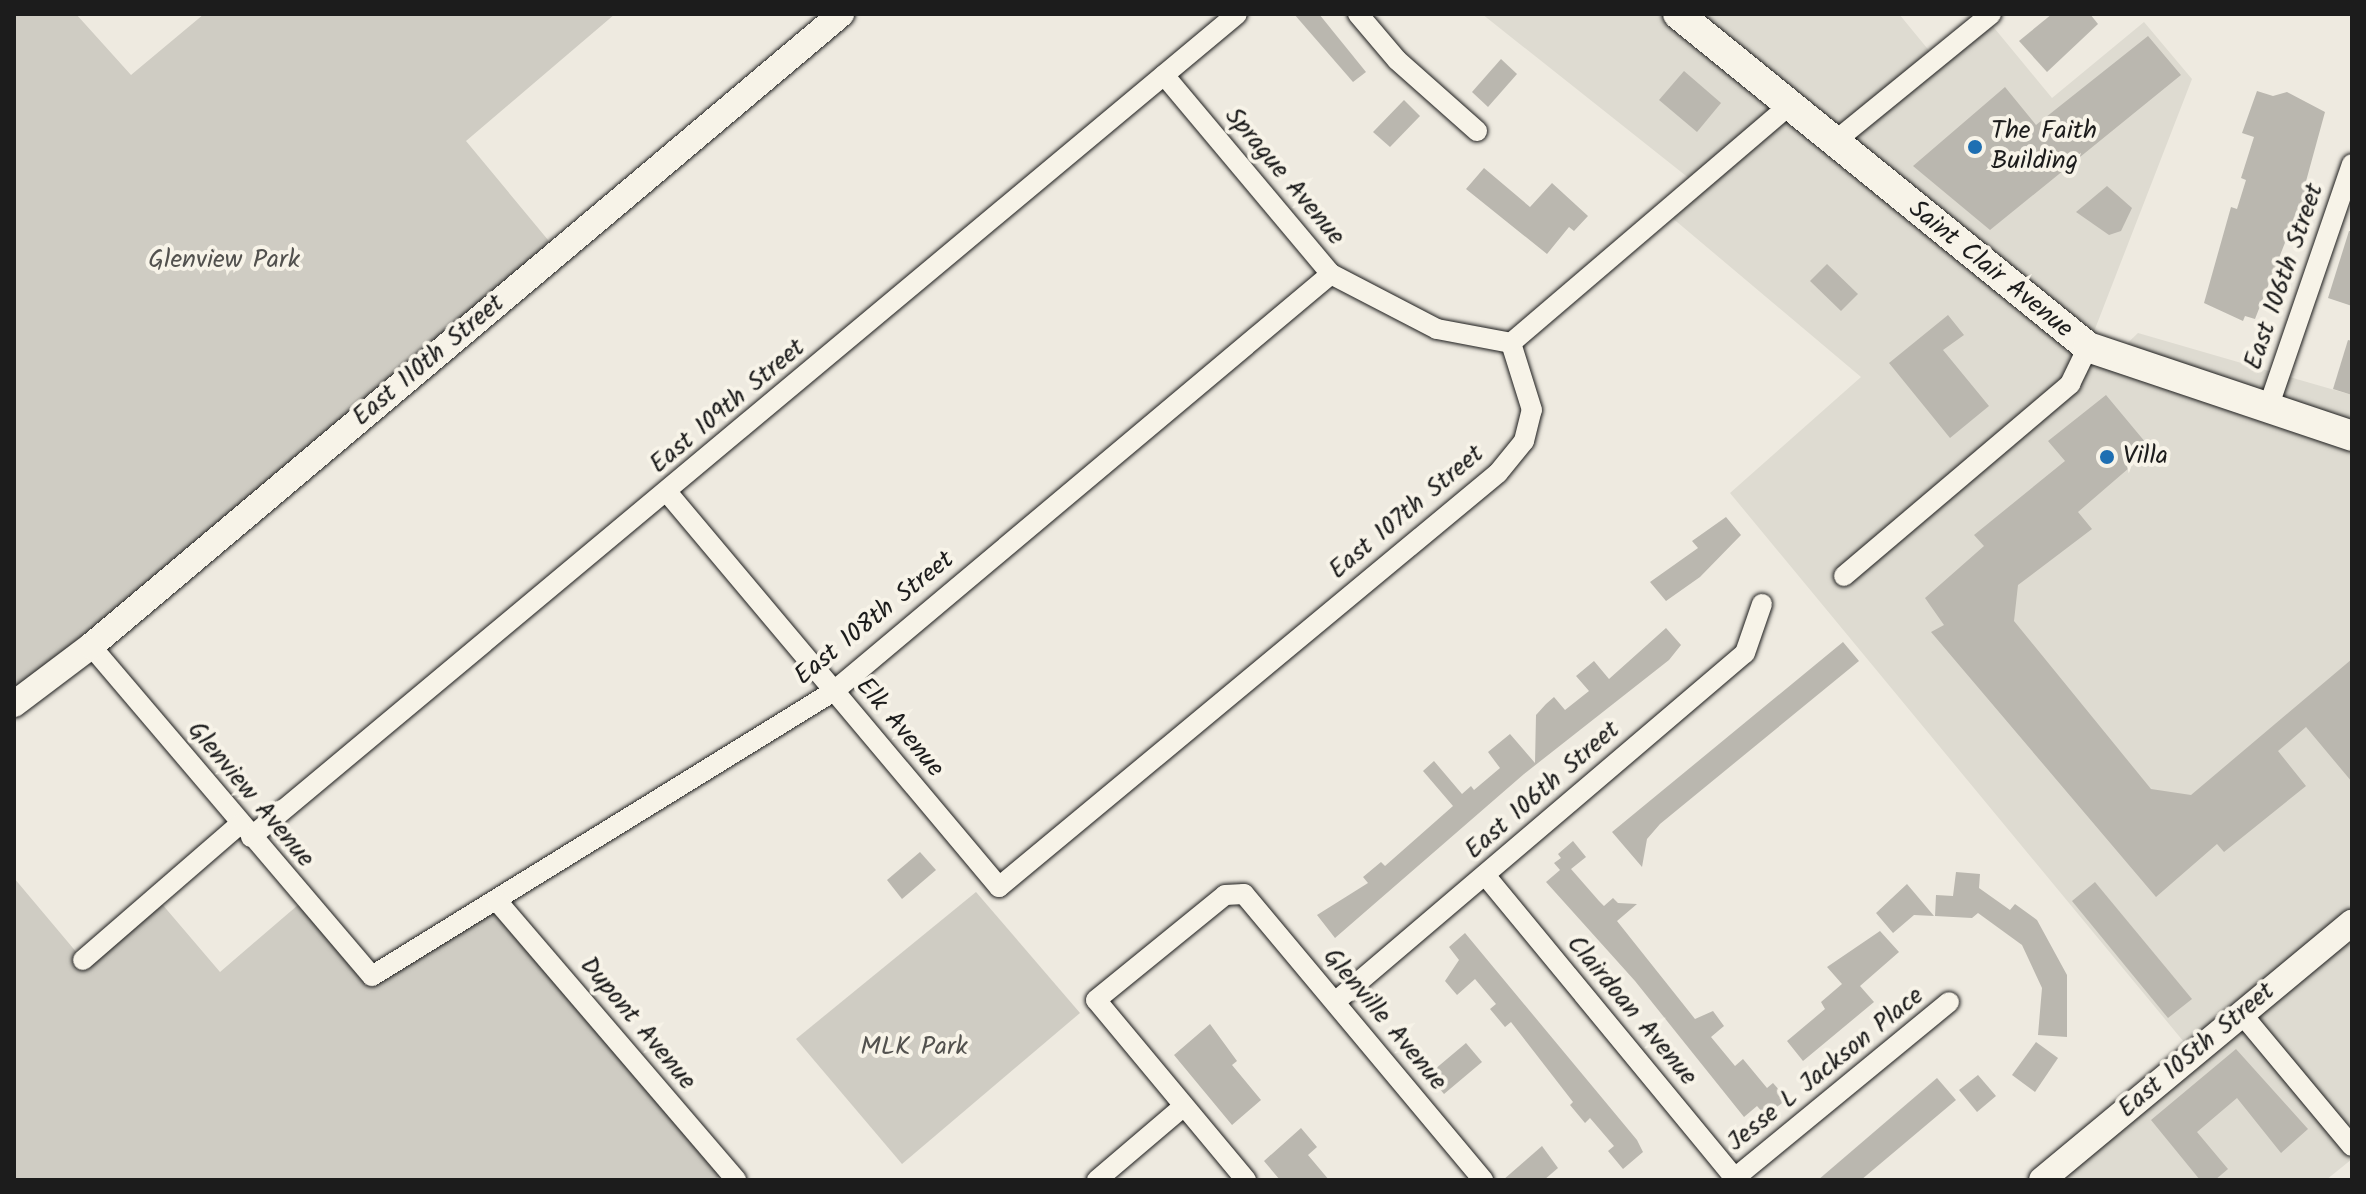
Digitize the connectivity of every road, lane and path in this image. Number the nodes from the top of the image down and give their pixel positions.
1 (841, 14) edge
2 (1237, 14) edge
3 (1358, 14) edge
4 (1678, 14) edge
5 (1991, 14) edge
6 (1164, 75) junction
7 (1787, 107) junction
8 (1477, 131) dead end
9 (1833, 143) junction
10 (2352, 164) edge
11 (1331, 274) junction
12 (1511, 343) junction
13 (2088, 347) junction
14 (2268, 408) junction
15 (2352, 436) edge
16 (667, 492) junction
17 (1844, 576) dead end
18 (1762, 604) dead end
19 (91, 646) junction
20 (834, 691) junction
21 (14, 704) edge
22 (246, 830) junction
23 (1485, 875) junction
24 (999, 887) joint
25 (498, 902) junction
26 (2352, 923) edge
27 (83, 960) dead end
28 (372, 976) joint
29 (1335, 1002) junction
30 (1949, 1002) dead end
31 (2241, 1013) junction
32 (1184, 1106) junction
33 (2352, 1146) edge
34 (2048, 1178) edge
35 (1736, 1179) edge
36 (736, 1180) edge
37 (1097, 1180) edge
38 (1246, 1180) edge
39 (1483, 1180) edge

1 - 19 street, East 110th Street
2 - 6 street, East 109th Street
3 - 8 street
4 - 7 main road, Saint Clair Avenue
5 - 9 street
6 - 11 street, Sprague Avenue
6 - 16 street, East 109th Street
7 - 9 main road, Saint Clair Avenue
7 - 12 street
9 - 13 main road, Saint Clair Avenue
10 - 14 street, East 106th Street
11 - 12 street, Sprague Avenue
11 - 20 street, East 108th Street
12 - 24 street, East 107th Street
13 - 14 main road, Saint Clair Avenue
13 - 17 street
14 - 15 main road, Saint Clair Avenue
16 - 20 street, Elk Avenue
16 - 22 street, East 109th Street
18 - 23 street, East 106th Street
19 - 21 street, East 110th Street
19 - 22 street, Glenview Avenue
20 - 24 street, Elk Avenue
20 - 25 street, East 108th Street
22 - 27 street, East 109th Street
22 - 28 street, Glenview Avenue
23 - 29 street, East 106th Street
23 - 35 street, Clairdoan Avenue
25 - 28 street, East 108th Street
25 - 36 street, Dupont Avenue
26 - 31 street, East 105th Street
29 - 32 street, Glenville Avenue
29 - 39 street, Glenville Avenue
30 - 35 street, Jesse L Jackson Place
31 - 33 street
31 - 34 street, East 105th Street
32 - 37 street
32 - 38 street

